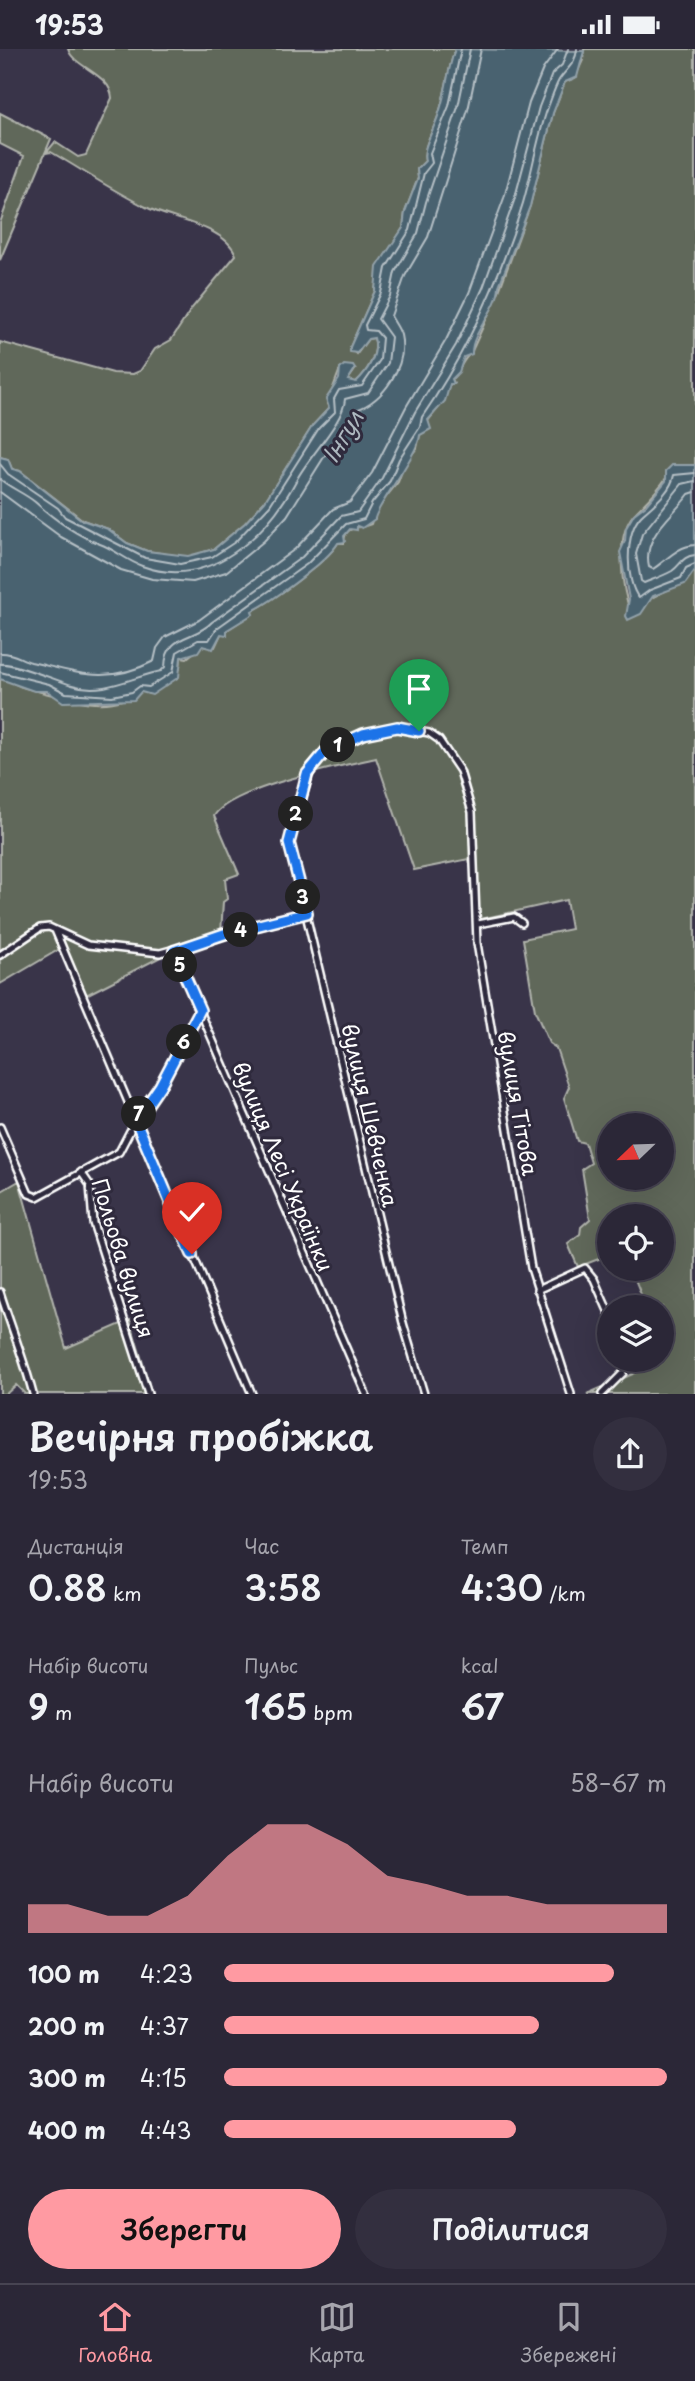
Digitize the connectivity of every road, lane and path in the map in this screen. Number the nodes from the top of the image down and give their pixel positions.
1 (289, 843) joint
2 (307, 913) junction
3 (522, 923) dead end
4 (478, 924) junction
5 (55, 930) junction
6 (174, 951) junction
7 (0, 955) edge
8 (200, 1010) junction
9 (136, 1121) junction
10 (0, 1127) edge
11 (81, 1172) junction
12 (537, 1290) junction
13 (0, 1292) edge
14 (601, 1295) edge
15 (623, 1373) dead end
16 (33, 1394) edge
17 (148, 1394) edge
18 (252, 1394) edge
19 (366, 1394) edge
20 (424, 1394) edge
21 (570, 1394) edge
22 (603, 1394) edge

1 - 2 street, вулиця Шевченка
1 - 4 street, вулиця Тітова
2 - 6 street
2 - 20 street, вулиця Шевченка
3 - 4 street
4 - 12 street, вулиця Тітова
5 - 6 street
5 - 7 street
5 - 9 street
6 - 8 street, вулиця Лесі Українки
8 - 9 street
8 - 19 street, вулиця Лесі Українки
9 - 11 street
9 - 18 street
10 - 11 street
11 - 17 street, Польова вулиця
12 - 14 street
12 - 21 street, вулиця Тітова
13 - 16 street
15 - 22 street

